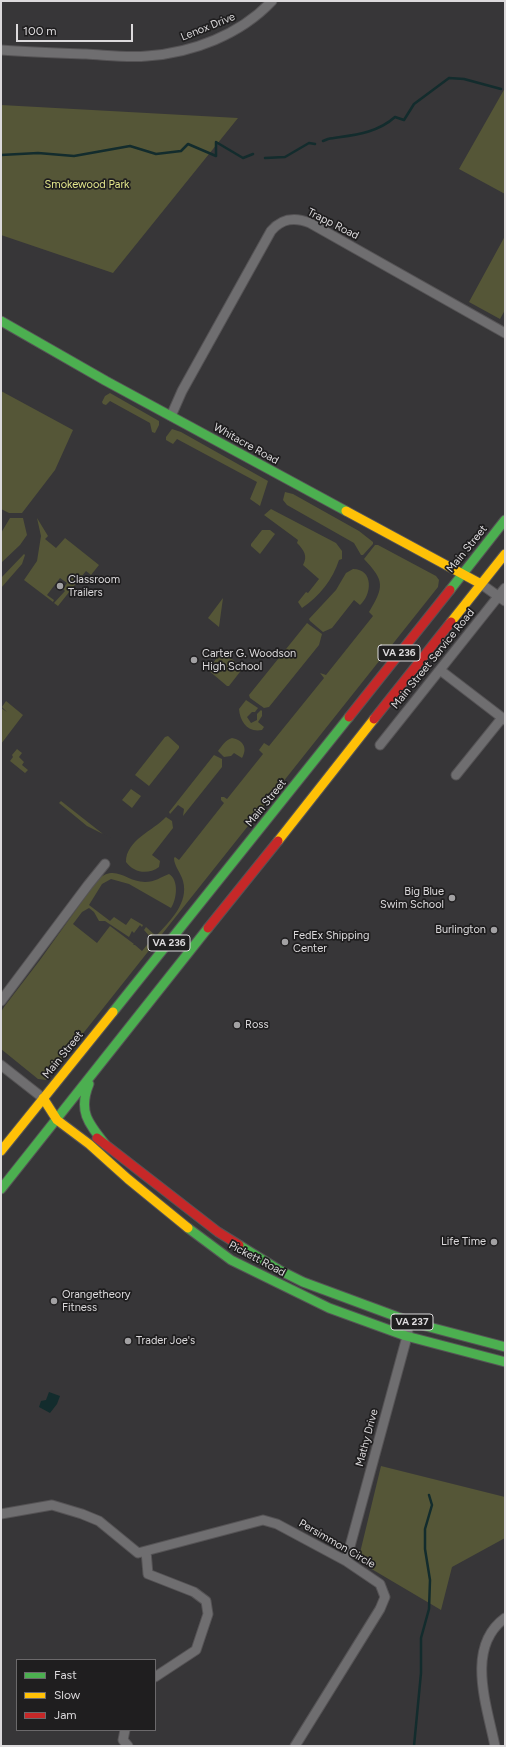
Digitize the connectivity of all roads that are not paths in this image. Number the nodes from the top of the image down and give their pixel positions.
1 (272, 1) edge
2 (1, 50) edge
3 (1, 321) edge
4 (505, 333) edge
5 (171, 416) junction
6 (505, 520) edge
7 (505, 554) edge
8 (462, 574) junction
9 (481, 584) junction
10 (503, 595) edge
11 (440, 670) junction
12 (504, 719) edge
13 (380, 745) dead end
14 (456, 775) dead end
15 (105, 864) dead end
16 (1, 1000) edge
17 (1, 1065) edge
18 (95, 1072) junction
19 (43, 1098) junction
20 (63, 1111) junction
21 (72, 1119) dead end
22 (57, 1120) junction
23 (81, 1126) dead end
24 (106, 1145) junction
25 (1, 1151) edge
26 (1, 1189) edge
27 (414, 1323) junction
28 (406, 1336) junction
29 (505, 1347) edge
30 (505, 1362) edge
31 (1, 1514) edge
32 (142, 1552) junction
33 (346, 1561) junction
34 (505, 1618) edge
35 (156, 1677) edge
36 (125, 1731) edge
37 (128, 1746) edge
38 (295, 1746) edge
39 (495, 1746) edge

1 - 2 street, Lenox Drive
3 - 5 main road, Whitacre Road
4 - 5 street, Trapp Road
5 - 8 main road, Whitacre Road
6 - 8 main road, Main Street / VA 236
7 - 9 main road, VA 236
8 - 9 main road, Whitacre Road
8 - 19 main road, Main Street / VA 236
9 - 10 street
9 - 18 main road, VA 236
10 - 11 street, Main Street Service Road
11 - 12 street
11 - 13 street, Main Street Service Road
12 - 14 street
15 - 16 street
17 - 19 street, Pickett Road
18 - 20 main road, VA 236
18 - 24 main road
19 - 20 main road, Pickett Road
19 - 22 main road, Pickett Road / VA 237
19 - 25 main road, VA 236
20 - 21 main road, Pickett Road
20 - 22 main road, VA 236
22 - 26 main road, VA 236
22 - 28 main road, Pickett Road / VA 237
23 - 24 main road, Pickett Road / VA 237
24 - 27 main road, Pickett Road / VA 237
27 - 28 street, Mathy Drive
27 - 29 main road, Pickett Road / VA 237
28 - 30 main road, Pickett Road / VA 237
28 - 33 street, Mathy Drive
31 - 32 street
32 - 33 street, Persimmon Circle
32 - 35 street
33 - 38 street, Persimmon Circle
34 - 39 street
36 - 37 street

